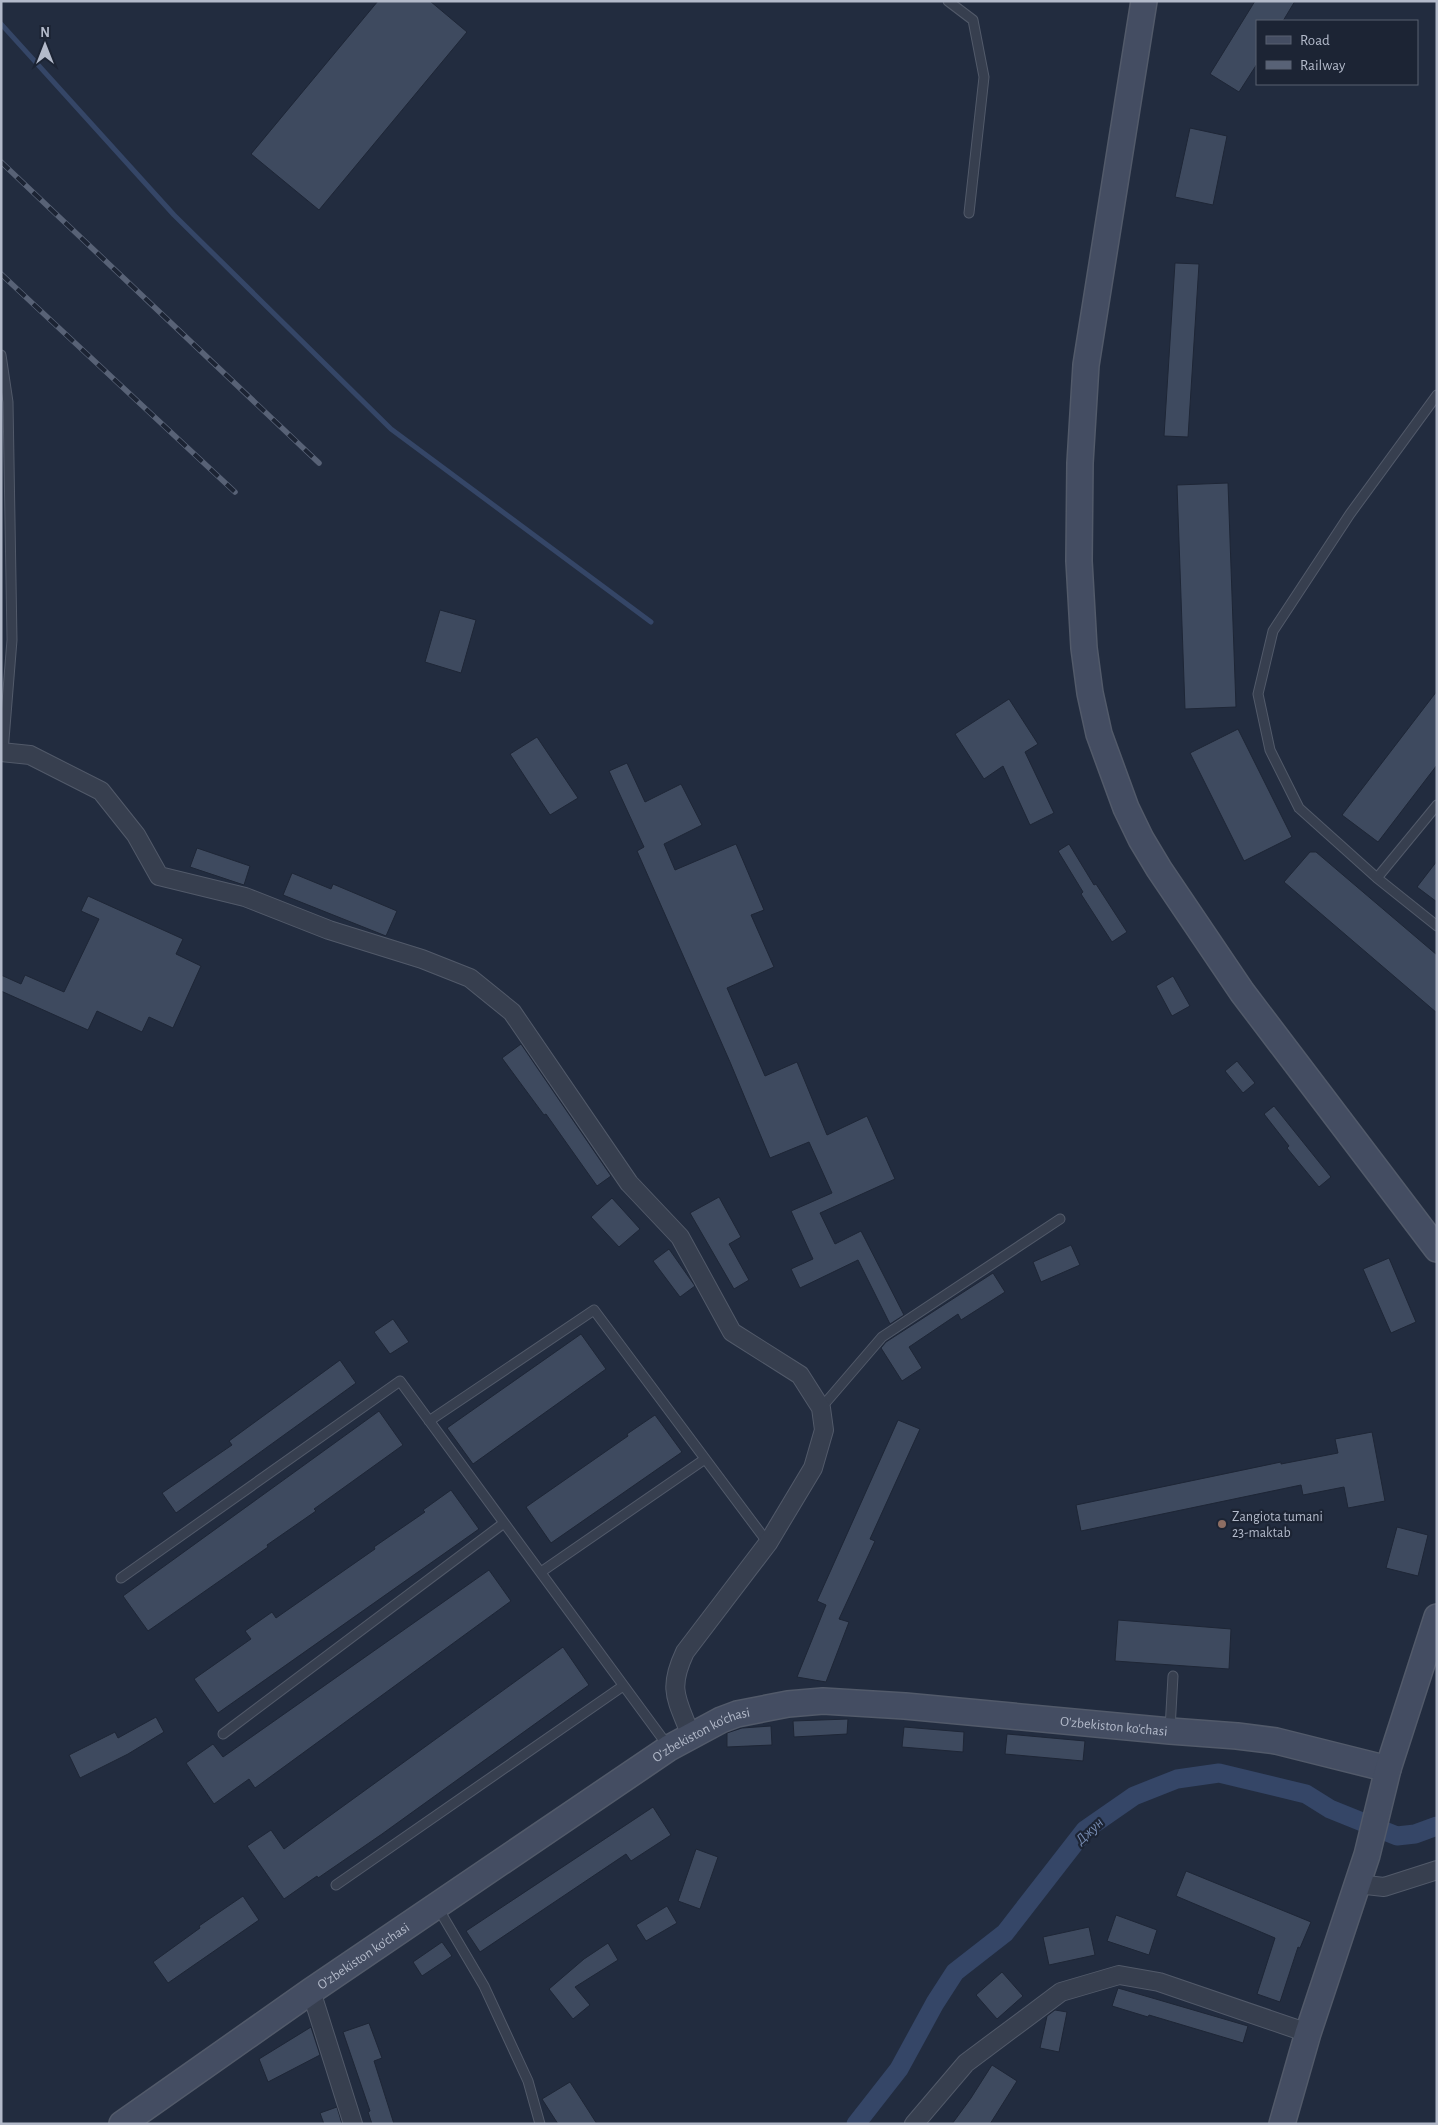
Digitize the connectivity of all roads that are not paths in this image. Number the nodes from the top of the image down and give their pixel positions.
1 (948, 1) edge
2 (1144, 1) edge
3 (969, 213) dead end
4 (1, 355) edge
5 (1437, 395) edge
6 (2, 752) edge
7 (1437, 805) edge
8 (1377, 878) junction
9 (1437, 926) edge
10 (1060, 1220) dead end
11 (1437, 1250) edge
12 (821, 1408) junction
13 (429, 1421) junction
14 (705, 1459) junction
15 (504, 1523) junction
16 (768, 1543) junction
17 (541, 1572) junction
18 (121, 1578) dead end
19 (1437, 1617) edge
20 (1173, 1676) dead end
21 (623, 1686) junction
22 (1170, 1731) junction
23 (223, 1734) dead end
24 (691, 1736) junction
25 (669, 1748) junction
26 (1388, 1769) junction
27 (1437, 1870) edge
28 (1357, 1884) junction
29 (336, 1885) dead end
30 (437, 1905) junction
31 (311, 1992) junction
32 (1308, 2033) junction
33 (122, 2124) edge
34 (353, 2124) edge
35 (540, 2124) edge
36 (914, 2124) edge
37 (1282, 2124) edge

1 - 3 lane
2 - 11 main road
4 - 6 lane
5 - 8 lane
6 - 12 street
7 - 8 lane
8 - 9 lane
10 - 12 lane
12 - 16 street
13 - 14 lane
13 - 15 lane
13 - 18 lane
14 - 16 lane
14 - 17 lane
15 - 17 lane
15 - 23 lane
16 - 24 street
17 - 21 lane
19 - 26 main road
20 - 22 lane
21 - 25 lane
21 - 29 lane
22 - 24 main road, O'zbekiston ko'chasi
22 - 26 main road, O'zbekiston ko'chasi
24 - 25 main road, O'zbekiston ko'chasi
25 - 30 main road, O'zbekiston ko'chasi
26 - 28 main road
27 - 28 street
28 - 32 main road
30 - 31 main road, O'zbekiston ko'chasi
30 - 35 lane
31 - 33 main road, O'zbekiston ko'chasi
31 - 34 street
32 - 36 street
32 - 37 main road

